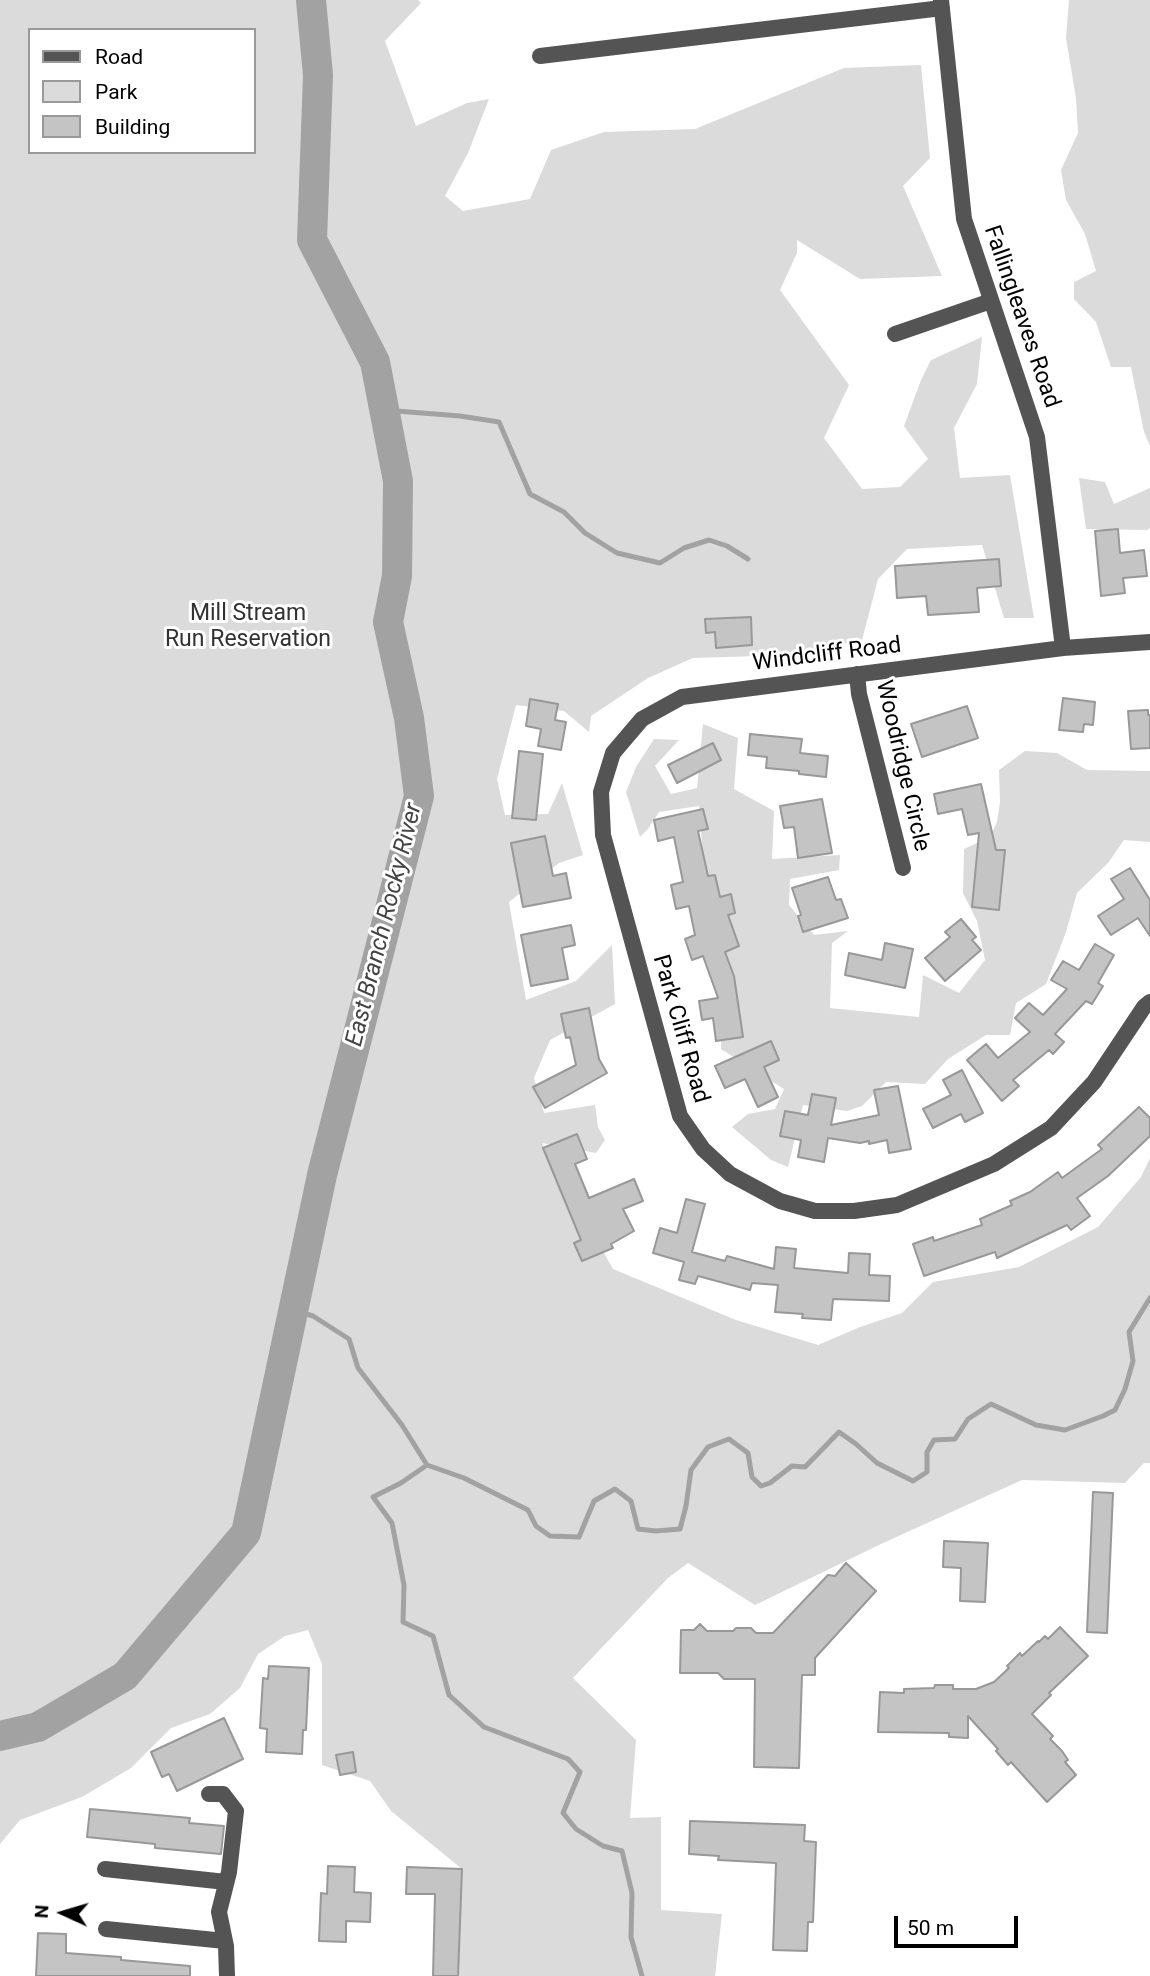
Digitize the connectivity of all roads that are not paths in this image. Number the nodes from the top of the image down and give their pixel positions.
1 (942, 4) edge
2 (540, 56) dead end
3 (991, 301) junction
4 (895, 334) dead end
5 (1150, 642) edge
6 (1063, 648) junction
7 (857, 674) junction
8 (603, 835) joint
9 (902, 869) dead end
10 (1150, 1002) edge
11 (209, 1794) dead end
12 (105, 1869) dead end
13 (226, 1882) junction
14 (106, 1929) dead end
15 (225, 1941) junction
16 (227, 1976) edge

1 - 2 street
1 - 3 street, Fallingleaves Road
3 - 4 street
3 - 6 street, Fallingleaves Road
5 - 6 street, Windcliff Road
6 - 7 street, Windcliff Road
7 - 8 street, Windcliff Road
7 - 9 street, Woodridge Circle
8 - 10 street, Park Cliff Road
11 - 13 street
12 - 13 street
13 - 15 street
14 - 15 street
15 - 16 street

